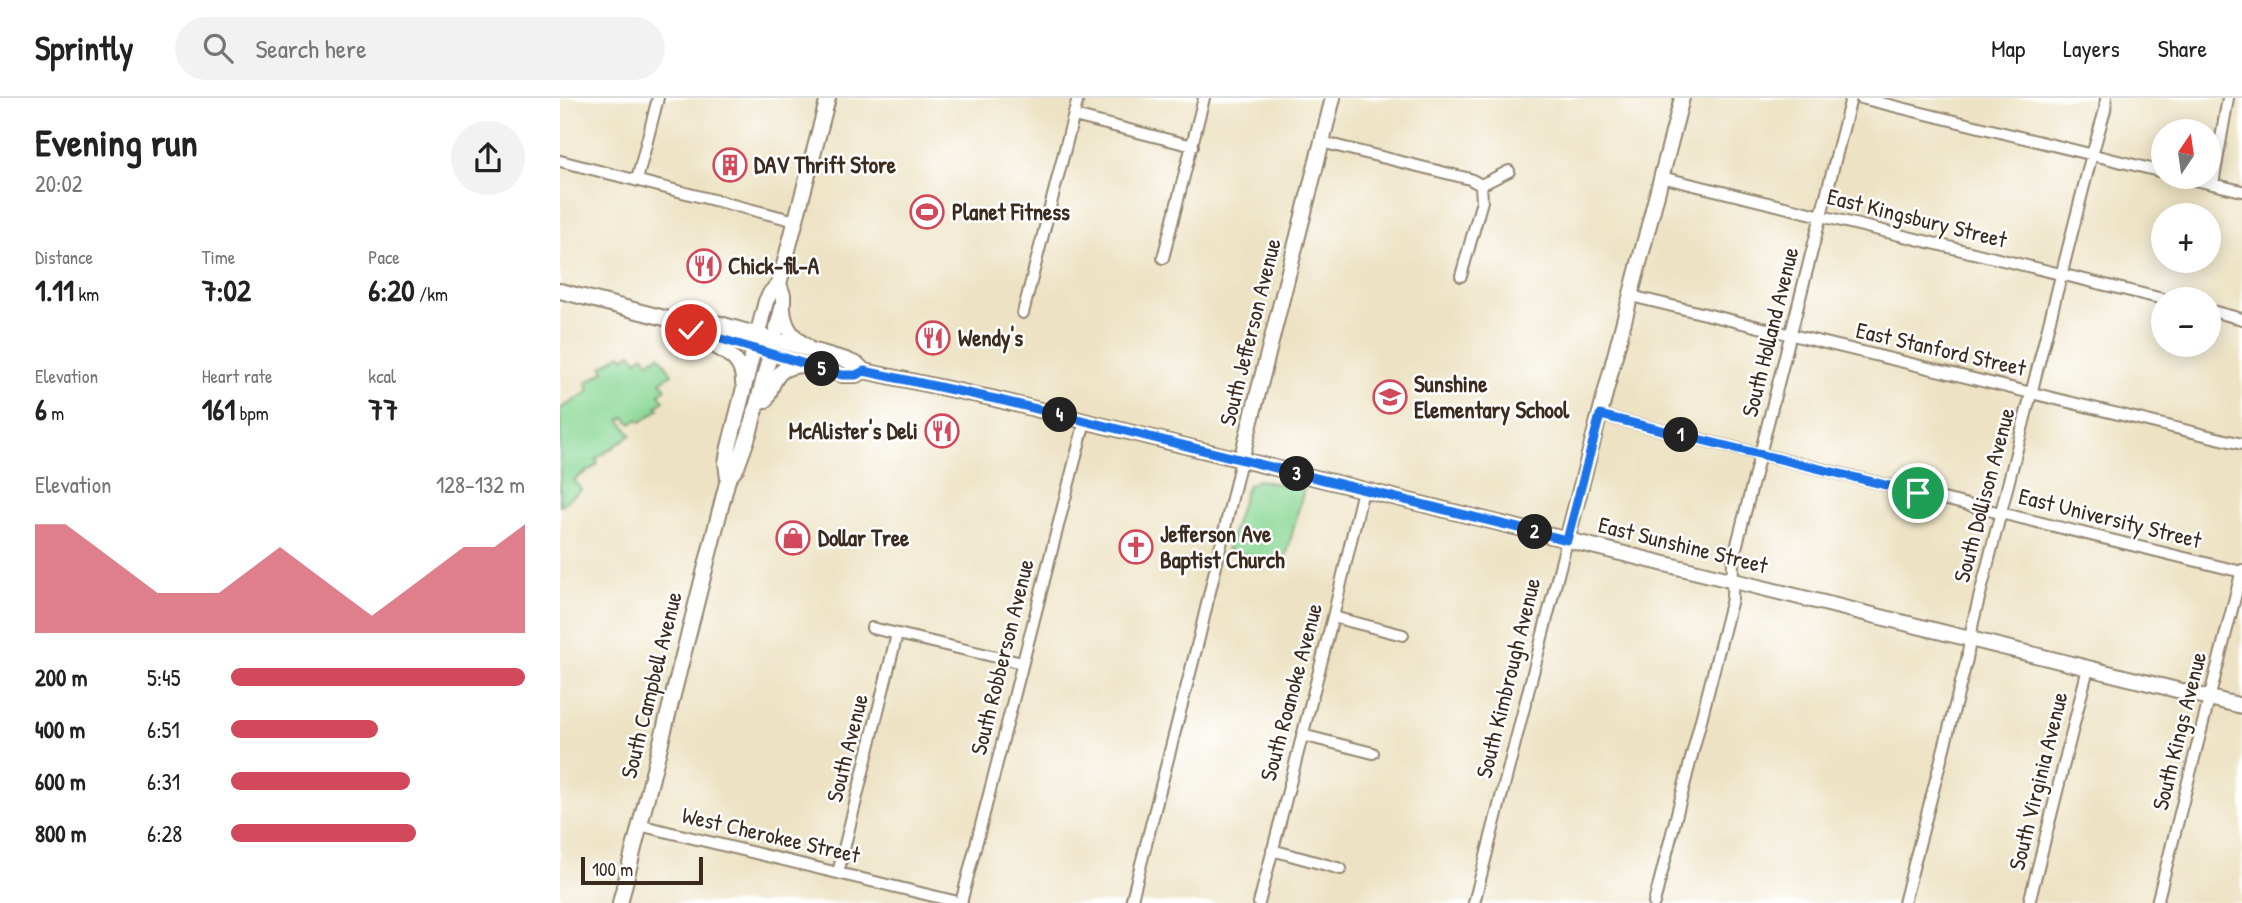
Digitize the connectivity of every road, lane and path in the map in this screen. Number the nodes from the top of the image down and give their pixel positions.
1 (658, 98) edge
2 (828, 98) edge
3 (1078, 98) edge
4 (1204, 98) edge
5 (1332, 98) edge
6 (1682, 98) edge
7 (1851, 98) edge
8 (1861, 98) edge
9 (2106, 98) edge
10 (2228, 98) edge
11 (1074, 116) junction
12 (2221, 138) edge
13 (1321, 142) junction
14 (1193, 146) junction
15 (2092, 155) junction
16 (560, 161) edge
17 (2151, 169) edge
18 (1509, 172) dead end
19 (1661, 177) junction
20 (637, 180) junction
21 (1481, 186) junction
22 (2221, 186) edge
23 (2242, 191) edge
24 (1821, 216) junction
25 (796, 220) junction
26 (1163, 258) dead end
27 (2062, 275) junction
28 (1461, 276) dead end
29 (779, 284) junction
30 (560, 291) edge
31 (1631, 296) junction
32 (2151, 296) edge
33 (766, 301) junction
34 (783, 305) junction
35 (1023, 313) dead end
36 (2221, 313) edge
37 (2242, 318) edge
38 (719, 324) junction
39 (686, 326) junction
40 (1791, 335) junction
41 (755, 342) junction
42 (771, 346) junction
43 (811, 358) junction
44 (743, 390) junction
45 (2032, 393) junction
46 (1600, 415) junction
47 (754, 419) junction
48 (1085, 421) junction
49 (2242, 444) edge
50 (1760, 455) junction
51 (1241, 460) junction
52 (728, 479) junction
53 (1363, 490) junction
54 (2001, 513) junction
55 (1567, 540) junction
56 (2242, 571) edge
57 (1732, 581) junction
58 (1333, 617) junction
59 (872, 628) dead end
60 (897, 634) junction
61 (1403, 635) dead end
62 (1970, 640) junction
63 (1021, 663) junction
64 (2088, 668) junction
65 (2209, 698) junction
66 (2242, 706) edge
67 (1302, 735) junction
68 (1373, 753) dead end
69 (639, 825) junction
70 (1272, 850) junction
71 (1341, 869) dead end
72 (838, 873) junction
73 (620, 903) edge
74 (961, 903) edge
75 (1131, 903) edge
76 (1259, 903) edge
77 (1474, 903) edge
78 (1654, 903) edge
79 (1904, 903) edge
80 (2029, 903) edge
81 (2157, 903) edge

1 - 20 street
2 - 25 main road, South Campbell Avenue
3 - 11 street
4 - 14 street
5 - 13 main road, South Jefferson Avenue
6 - 19 main road, South Kimbrough Avenue
7 - 24 street, South Holland Avenue
8 - 15 street
9 - 15 street, South Dollison Avenue
10 - 12 street
11 - 14 street
11 - 35 street
13 - 21 street
13 - 51 main road, South Jefferson Avenue
14 - 26 street
15 - 17 street
15 - 27 street, South Dollison Avenue
16 - 20 street
18 - 21 street
19 - 24 street, East Kingsbury Street
19 - 31 main road, South Kimbrough Avenue
20 - 25 street
21 - 28 street
22 - 23 street
24 - 27 street, East Kingsbury Street
24 - 40 street, South Holland Avenue
25 - 29 main road, South Campbell Avenue
27 - 32 street, East Kingsbury Street
27 - 45 street, South Dollison Avenue
29 - 33 main road, South Campbell Avenue
29 - 34 main road, South Campbell Avenue
30 - 39 main road
31 - 40 street, East Stanford Street
31 - 46 main road, South Kimbrough Avenue
33 - 38 main road
33 - 41 main road, South Campbell Avenue
34 - 42 main road, South Campbell Avenue
34 - 43 main road
36 - 37 street
38 - 39 main road
38 - 41 main road
39 - 41 main road
39 - 44 main road
40 - 45 street, East Stanford Street
40 - 50 street, South Holland Avenue
41 - 42 main road, East Sunshine Street
41 - 44 main road, South Campbell Avenue
42 - 43 main road, East Sunshine Street
42 - 47 main road, South Campbell Avenue
43 - 47 main road
43 - 48 main road, East Sunshine Street
44 - 52 main road, South Campbell Avenue
45 - 49 street, East Stanford Street
45 - 54 street, South Dollison Avenue
46 - 50 street, East University Street
46 - 55 main road, South Kimbrough Avenue
47 - 52 main road, South Campbell Avenue
48 - 51 main road, East Sunshine Street
48 - 63 street, South Robberson Avenue
50 - 54 street, East University Street
50 - 57 street, South Holland Avenue
51 - 53 main road, East Sunshine Street
51 - 75 street, South Jefferson Avenue
52 - 69 main road, South Campbell Avenue
53 - 55 main road, East Sunshine Street
53 - 58 street, South Roanoke Avenue
54 - 56 street, East University Street
54 - 62 street, South Dollison Avenue
55 - 57 main road, East Sunshine Street
55 - 77 street, South Kimbrough Avenue
56 - 65 street, South Kings Avenue
57 - 62 main road, East Sunshine Street
57 - 78 street, South Holland Avenue
58 - 61 street
58 - 67 street, South Roanoke Avenue
59 - 60 street
60 - 63 street
60 - 72 street, South Avenue
62 - 64 main road, East Sunshine Street
62 - 79 street, South Dollison Avenue
63 - 74 street, South Robberson Avenue
64 - 65 main road, East Sunshine Street
64 - 80 street, South Virginia Avenue
65 - 66 main road, East Sunshine Street
65 - 81 street, South Kings Avenue
67 - 68 street
67 - 70 street, South Roanoke Avenue
69 - 72 street, West Cherokee Street
69 - 73 main road, South Campbell Avenue
70 - 71 street
70 - 76 street, South Roanoke Avenue
72 - 74 street, West Cherokee Street

